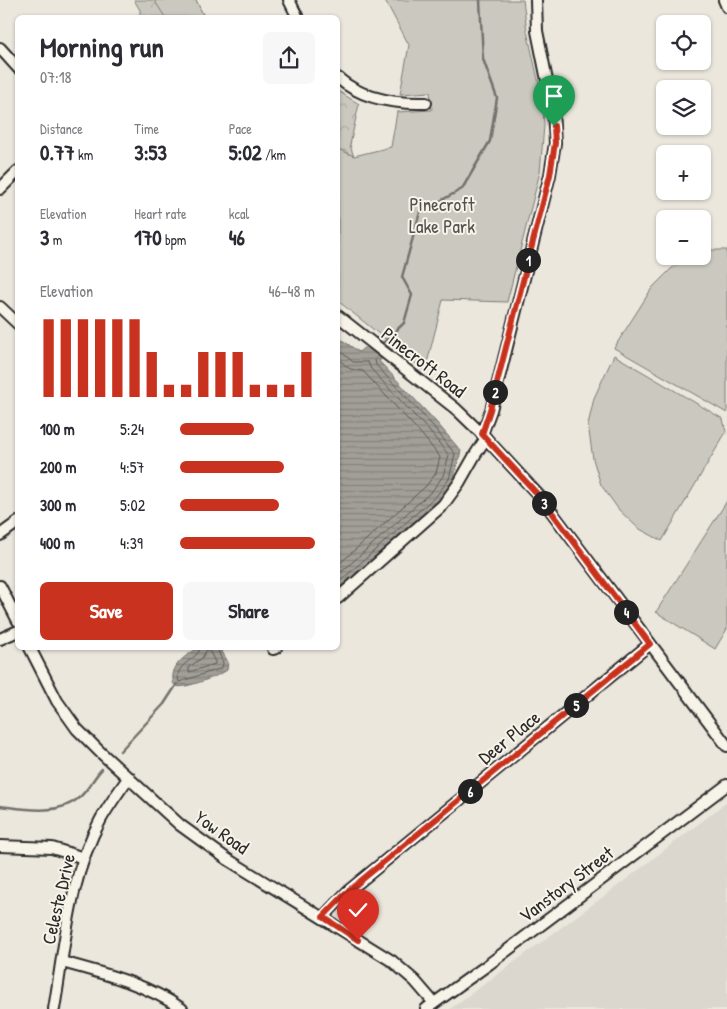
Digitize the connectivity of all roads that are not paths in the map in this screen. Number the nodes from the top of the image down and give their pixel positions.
1 (289, 0) edge
2 (536, 0) edge
3 (724, 0) edge
4 (727, 7) edge
5 (296, 15) edge
6 (0, 48) edge
7 (15, 65) edge
8 (340, 80) edge
9 (426, 103) dead end
10 (15, 174) edge
11 (0, 189) edge
12 (0, 307) edge
13 (340, 318) edge
14 (15, 321) edge
15 (484, 436) junction
16 (15, 524) edge
17 (0, 535) edge
18 (0, 586) edge
19 (340, 596) edge
20 (15, 615) edge
21 (15, 632) edge
22 (0, 639) edge
23 (650, 644) junction
24 (31, 650) edge
25 (727, 746) edge
26 (128, 778) junction
27 (727, 786) edge
28 (0, 846) edge
29 (84, 858) junction
30 (323, 917) junction
31 (62, 962) junction
32 (430, 1006) edge
33 (54, 1009) edge
34 (182, 1009) edge

1 - 5 street
2 - 15 street
3 - 4 street
6 - 7 street
8 - 9 street
10 - 11 street
12 - 14 street
13 - 15 street, Pinecroft Road
15 - 19 street
15 - 23 street, Pinecroft Road
16 - 17 street
18 - 20 street
21 - 22 street
23 - 25 street, Pinecroft Road
23 - 30 street, Deer Place
24 - 26 street, Yow Road
26 - 29 street, Celeste Drive
26 - 30 street, Yow Road
27 - 32 street, Vanstory Street
28 - 29 street
29 - 31 street, Celeste Drive
30 - 32 street, Yow Road
31 - 33 street, Celeste Drive
31 - 34 street

